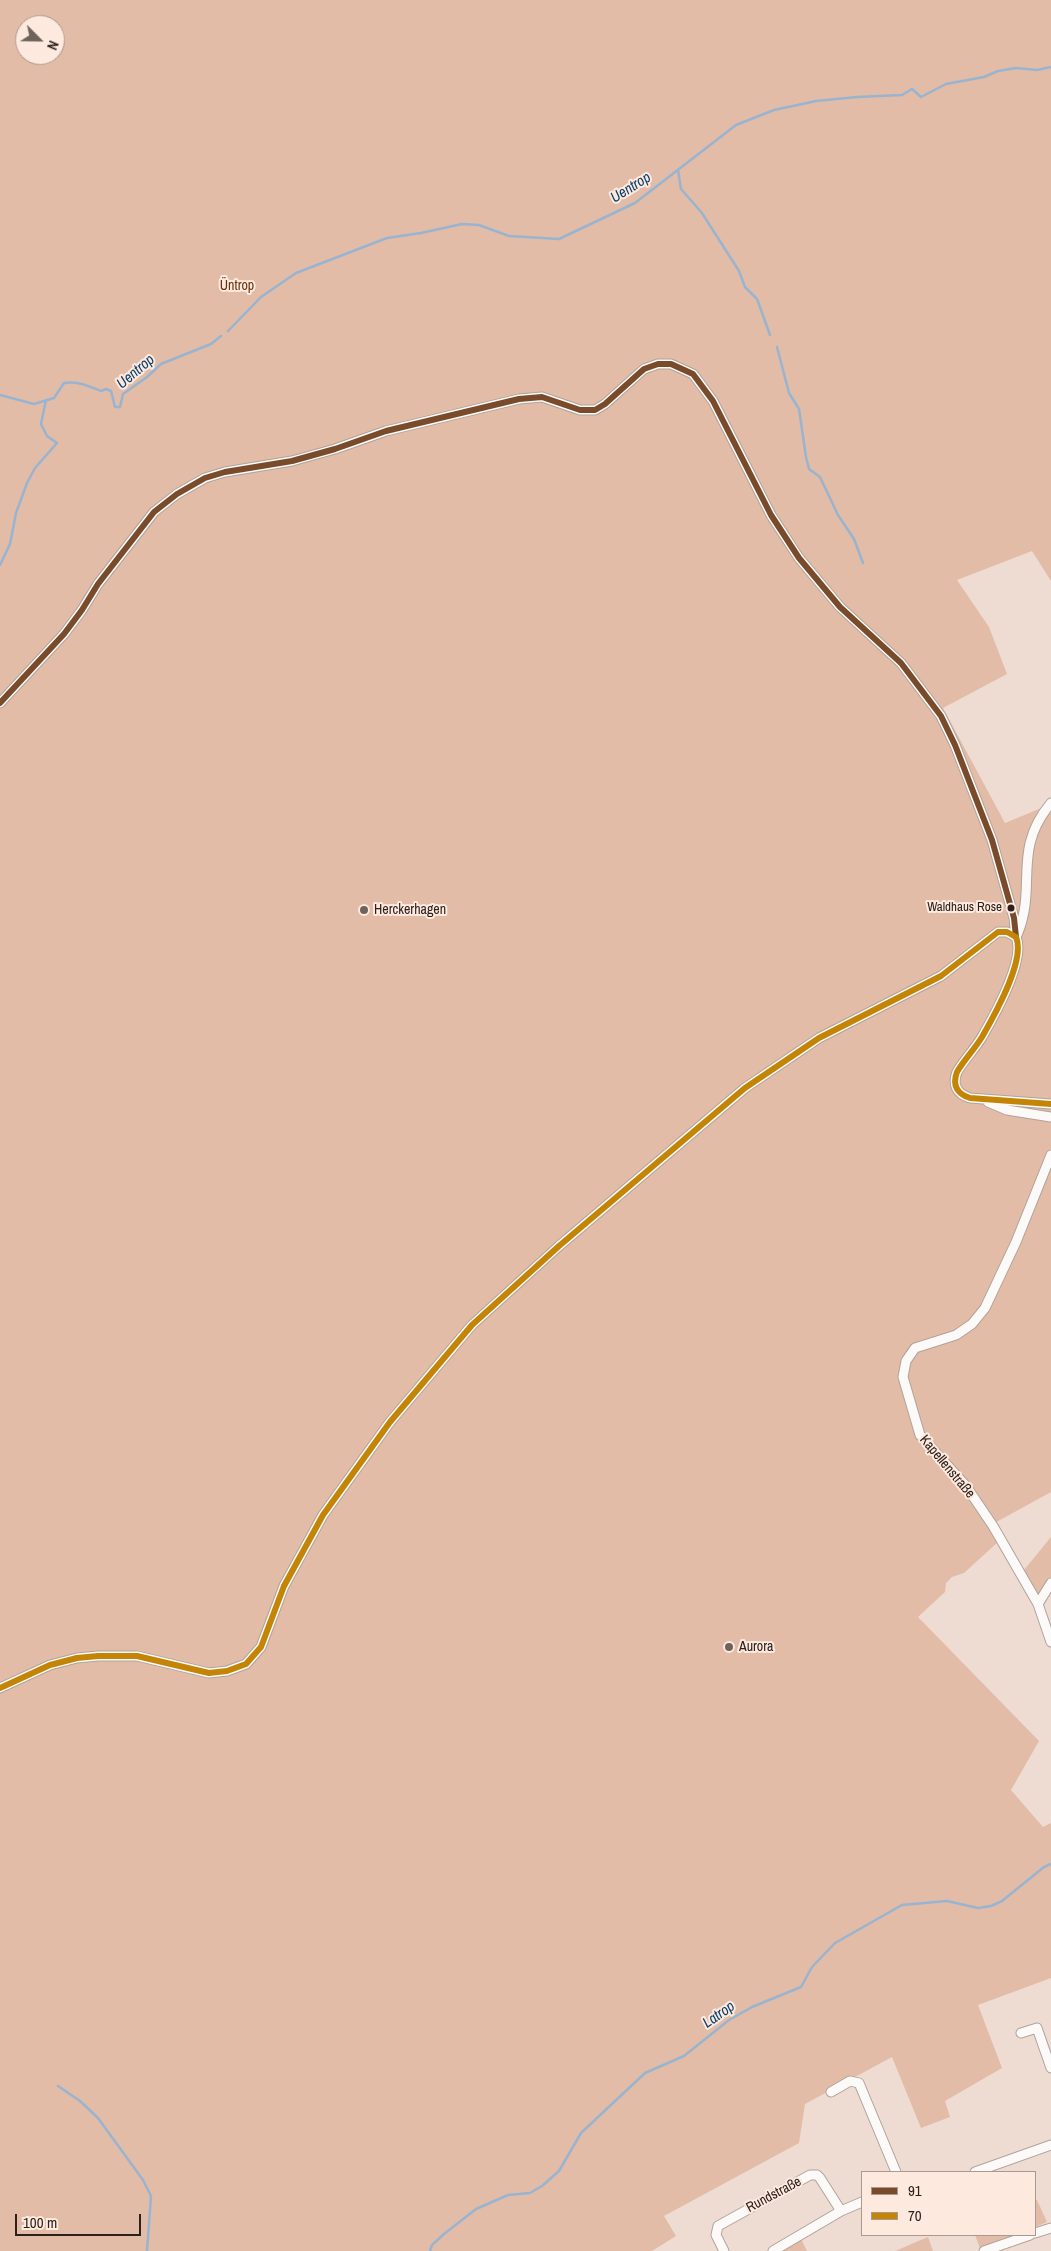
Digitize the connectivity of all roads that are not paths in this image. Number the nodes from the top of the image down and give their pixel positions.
1 (0, 703) edge
2 (1051, 803) edge
3 (1016, 938) junction
4 (986, 1100) junction
5 (1051, 1104) edge
6 (1051, 1117) edge
7 (1051, 1155) edge
8 (1051, 1583) edge
9 (1038, 1604) junction
10 (1051, 1642) edge
11 (0, 1688) edge
12 (1021, 2033) dead end
13 (1051, 2068) edge
14 (831, 2092) dead end
15 (1051, 2145) edge
16 (896, 2171) edge
17 (978, 2171) edge
18 (861, 2202) edge
19 (841, 2212) junction
20 (1051, 2228) edge
21 (1036, 2233) edge
22 (1027, 2236) edge
23 (724, 2251) edge
24 (773, 2251) edge
25 (984, 2251) edge

1 - 3 street
2 - 3 street
3 - 4 street
3 - 11 street
4 - 5 street
4 - 6 street
7 - 9 street, Kapellenstraße
8 - 9 street
9 - 10 street, Kapellenstraße
12 - 13 street
14 - 16 street
15 - 17 street
18 - 19 street
19 - 23 street, Rundstraße
19 - 24 street
20 - 21 street
22 - 25 street

